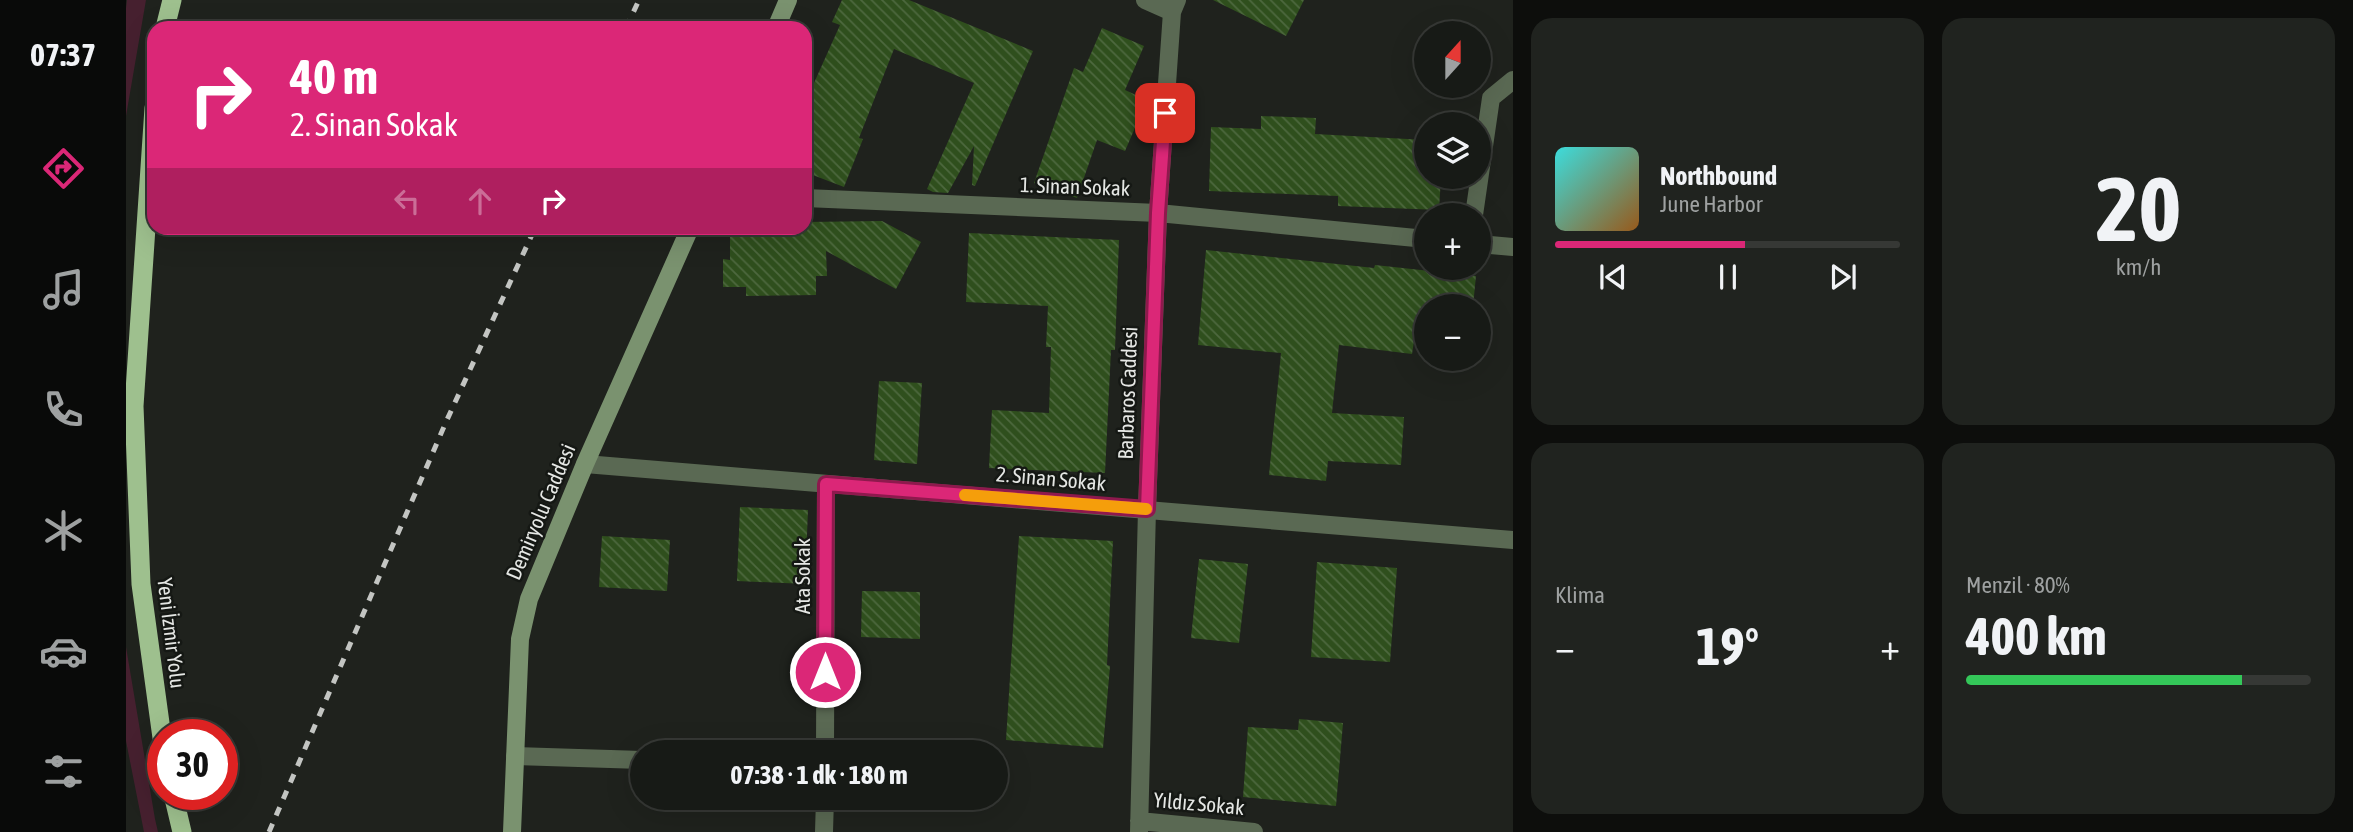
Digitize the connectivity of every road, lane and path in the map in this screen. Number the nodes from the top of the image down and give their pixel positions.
1 (172, 0) edge
2 (788, 0) edge
3 (1145, 0) edge
4 (1175, 6) edge
5 (167, 21) edge
6 (779, 21) edge
7 (1513, 80) edge
8 (812, 198) edge
9 (1476, 203) edge
10 (147, 212) edge
11 (1158, 213) junction
12 (687, 235) edge
13 (1414, 238) edge
14 (1491, 245) edge
15 (1513, 247) edge
16 (585, 464) junction
17 (826, 484) junction
18 (1147, 509) junction
19 (1513, 540) edge
20 (159, 719) edge
21 (825, 740) edge
22 (514, 756) junction
23 (630, 760) edge
24 (177, 810) edge
25 (825, 810) edge
26 (1139, 827) edge
27 (182, 832) edge
28 (512, 832) edge
29 (824, 832) edge
30 (1254, 832) edge

1 - 5 highway
2 - 6 main road
3 - 4 street
4 - 11 street, Barbaros Caddesi
7 - 9 street
8 - 11 street, 1. Sinan Sokak
10 - 20 highway, Yeni İzmir Yolu
11 - 13 street, 1. Sinan Sokak
11 - 18 street, Barbaros Caddesi
12 - 16 main road, Demiryolu Caddesi
14 - 15 street
16 - 17 street, 2. Sinan Sokak
16 - 22 main road, Demiryolu Caddesi
17 - 18 street, 2. Sinan Sokak
17 - 21 street, Ata Sokak
18 - 19 street, 2. Sinan Sokak
18 - 26 street, Barbaros Caddesi
22 - 23 street
22 - 28 main road, Demiryolu Caddesi
24 - 27 highway
25 - 29 street
26 - 30 street, Yıldız Sokak

